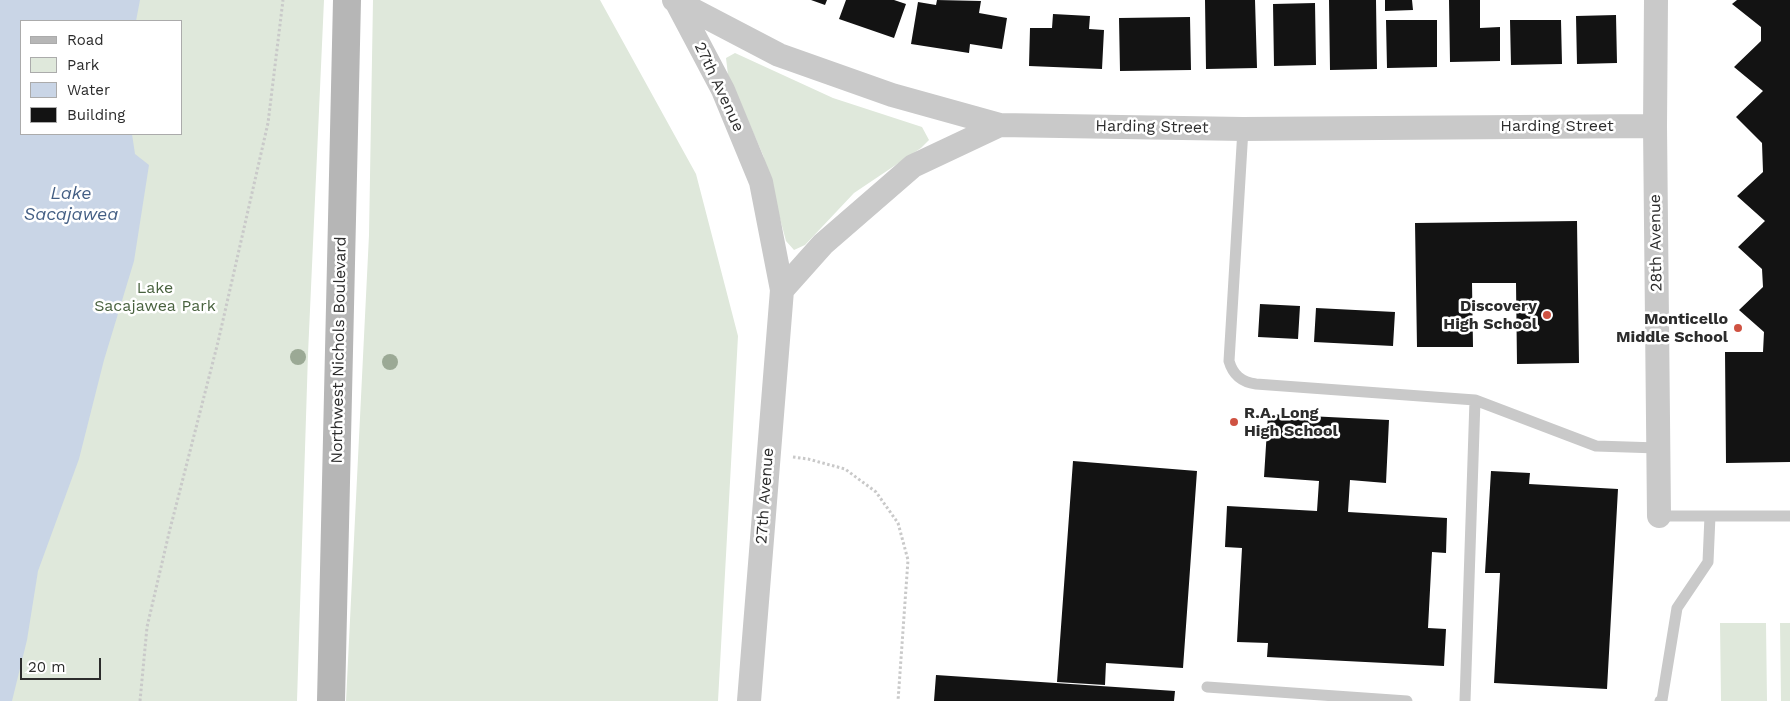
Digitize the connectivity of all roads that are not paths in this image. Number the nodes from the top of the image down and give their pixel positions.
1 (347, 0) edge
2 (1656, 0) edge
3 (677, 1) edge
4 (1000, 125) junction
5 (1654, 126) junction
6 (1243, 129) junction
7 (782, 290) junction
8 (1475, 400) junction
9 (1658, 448) junction
10 (1658, 516) joint
11 (1710, 516) junction
12 (1790, 516) edge
13 (1207, 687) dead end
14 (1370, 700) edge
15 (331, 701) edge
16 (749, 701) edge
17 (1407, 701) edge
18 (1465, 701) edge
19 (1660, 701) edge

1 - 15 main road, Northwest Nichols Boulevard
2 - 5 street, 28th Avenue
3 - 4 street, Harding Street
3 - 7 street, 27th Avenue
4 - 6 street, Harding Street
4 - 7 street
5 - 6 street, Harding Street
5 - 9 street, 28th Avenue
6 - 8 lane
7 - 16 street, 27th Avenue
8 - 9 lane
8 - 18 lane
9 - 10 street, 28th Avenue
10 - 11 lane
11 - 12 lane
11 - 19 lane
13 - 14 lane
14 - 17 lane

